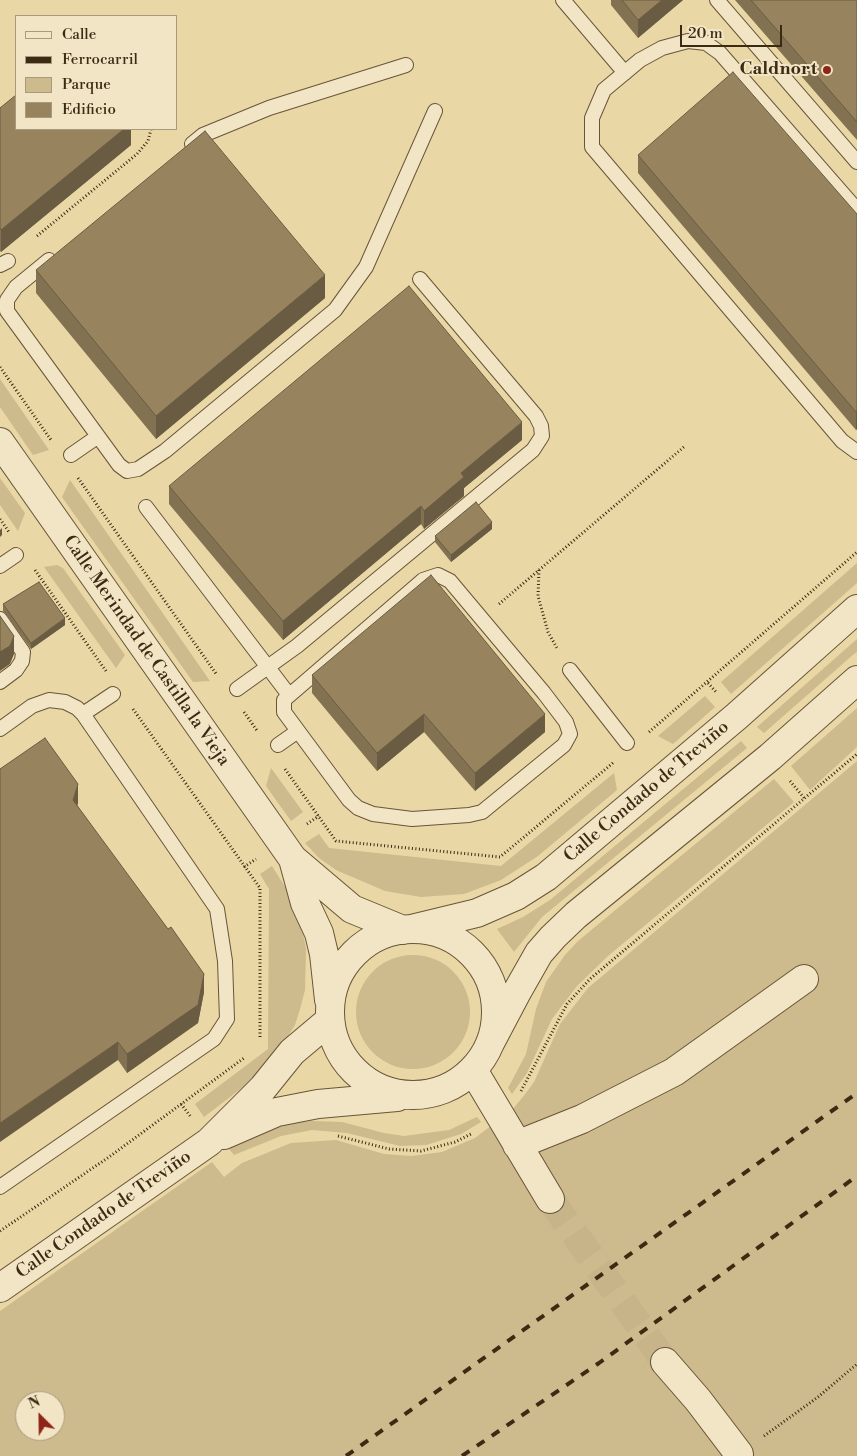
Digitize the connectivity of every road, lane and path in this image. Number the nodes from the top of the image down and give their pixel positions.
1 (562, 0) edge
2 (717, 0) edge
3 (406, 64) dead end
4 (625, 73) junction
5 (434, 112) dead end
6 (151, 130) edge
7 (180, 154) edge
8 (857, 162) edge
9 (857, 210) edge
10 (61, 251) edge
11 (4, 263) edge
12 (420, 279) dead end
13 (0, 367) edge
14 (97, 437) junction
15 (0, 442) edge
16 (56, 446) dead end
17 (685, 446) dead end
18 (857, 452) edge
19 (71, 455) dead end
20 (76, 475) dead end
21 (146, 507) dead end
22 (0, 519) edge
23 (11, 535) dead end
24 (857, 552) edge
25 (16, 555) dead end
26 (0, 566) edge
27 (34, 568) dead end
28 (539, 570) junction
29 (857, 609) edge
30 (0, 619) edge
31 (482, 619) junction
32 (268, 667) junction
33 (570, 670) joint
34 (108, 673) dead end
35 (219, 678) dead end
36 (857, 680) edge
37 (0, 682) edge
38 (708, 683) dead end
39 (237, 689) dead end
40 (114, 694) dead end
41 (289, 695) junction
42 (238, 705) dead end
43 (131, 706) dead end
44 (83, 714) junction
45 (0, 729) edge
46 (298, 731) junction
47 (260, 735) dead end
48 (626, 744) dead end
49 (278, 745) dead end
50 (857, 754) edge
51 (282, 764) dead end
52 (319, 816) dead end
53 (293, 859) junction
54 (407, 930) junction
55 (804, 980) dead end
56 (330, 1016) junction
57 (259, 1042) dead end
58 (490, 1043) junction
59 (251, 1054) dead end
60 (473, 1070) junction
61 (412, 1096) junction
62 (499, 1116) junction
63 (335, 1136) dead end
64 (209, 1142) junction
65 (517, 1145) junction
66 (0, 1187) edge
67 (550, 1199) tunnel mouth
68 (0, 1231) edge
69 (0, 1288) edge
70 (665, 1362) tunnel mouth
71 (857, 1364) edge
72 (739, 1454) joint

1 - 4 lane
2 - 8 lane
3 - 7 lane
4 - 9 lane
4 - 18 lane
5 - 14 lane
6 - 11 path
10 - 14 lane
12 - 32 lane
13 - 16 path
14 - 19 lane
15 - 53 street, Calle Merindad de Castilla la Vieja
17 - 28 path
20 - 35 path
21 - 32 lane
22 - 23 path
24 - 38 path
25 - 26 lane
27 - 34 path
28 - 31 path
28 - 33 path
29 - 54 street, Calle Condado de Treviño
30 - 37 lane
31 - 41 lane
31 - 46 lane
32 - 39 lane
32 - 41 lane
33 - 48 lane
36 - 58 street
40 - 44 lane
41 - 46 lane
42 - 47 path
43 - 57 path
44 - 45 lane
44 - 66 lane
46 - 49 lane
50 - 62 path
51 - 52 path
53 - 54 street, Calle Merindad de Castilla la Vieja
53 - 56 street, Calle Merindad de Castilla la Vieja
54 - 56 street
54 - 58 street
55 - 65 street
56 - 61 street
56 - 64 street, Calle Condado de Treviño
58 - 60 street
59 - 68 path
60 - 61 street
60 - 62 street
61 - 64 street, Calle Condado de Treviño
62 - 63 path
62 - 65 street
64 - 69 street, Calle Condado de Treviño
65 - 67 street
70 - 72 street
71 - 72 path

